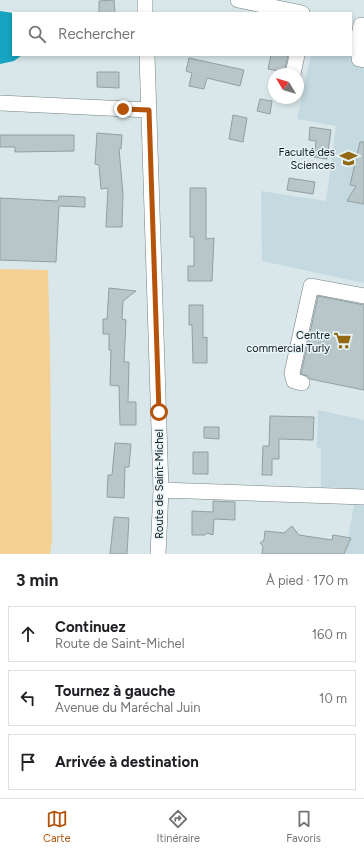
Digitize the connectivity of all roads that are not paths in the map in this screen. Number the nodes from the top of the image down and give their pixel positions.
1 (145, 0) edge
2 (238, 0) edge
3 (146, 12) edge
4 (297, 12) edge
5 (359, 25) edge
6 (147, 56) edge
7 (297, 56) edge
8 (364, 60) edge
9 (294, 68) edge
10 (0, 103) edge
11 (149, 110) junction
12 (364, 296) edge
13 (302, 383) dead end
14 (161, 490) junction
15 (364, 497) edge
16 (158, 554) edge

1 - 3 street
2 - 4 street
5 - 8 street
6 - 11 street, Route de Saint-Michel
7 - 9 street
10 - 11 street
11 - 14 street, Route de Saint-Michel
12 - 13 street
14 - 15 street
14 - 16 street, Route de Saint-Michel

